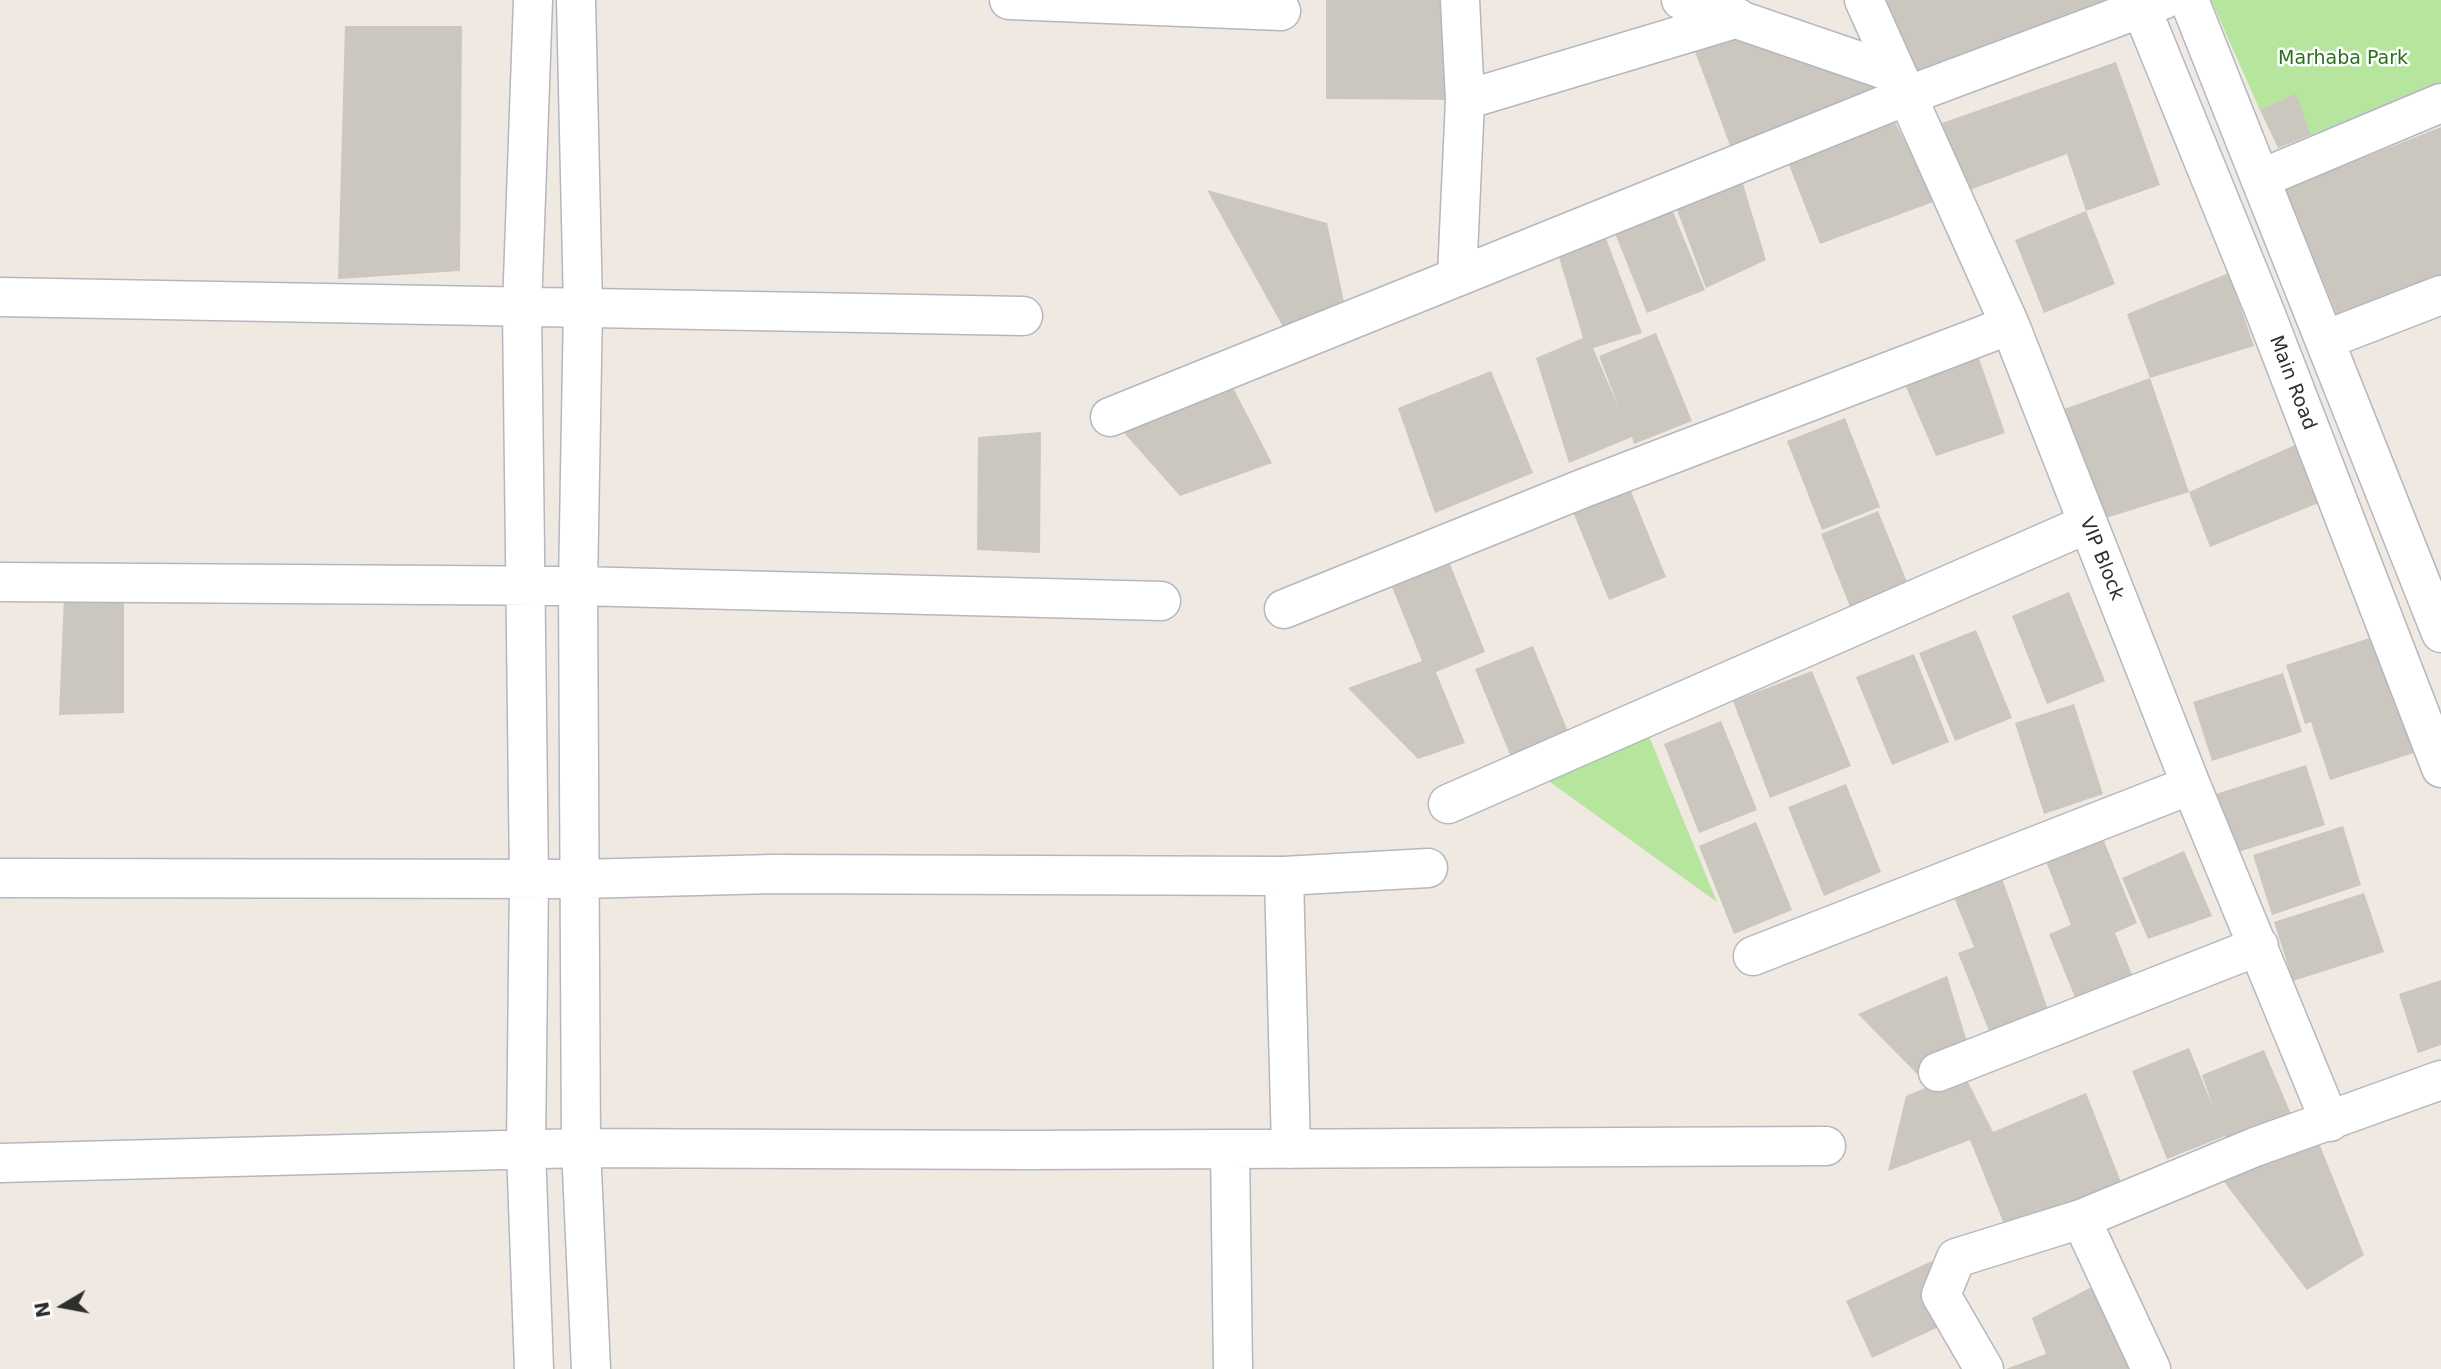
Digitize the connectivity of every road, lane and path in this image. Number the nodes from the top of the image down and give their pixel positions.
1 (533, 0) edge
2 (576, 0) edge
3 (1009, 0) edge
4 (1460, 0) edge
5 (1681, 0) edge
6 (1864, 0) edge
7 (2189, 0) edge
8 (1161, 3) edge
9 (2147, 3) edge
10 (1281, 11) dead end
11 (1738, 18) junction
12 (1903, 84) junction
13 (1465, 100) junction
14 (2441, 103) edge
15 (2260, 179) junction
16 (1457, 276) junction
17 (2441, 295) edge
18 (0, 297) edge
19 (583, 306) junction
20 (522, 308) junction
21 (1023, 316) dead end
22 (2010, 326) junction
23 (2325, 340) junction
24 (1110, 417) dead end
25 (2087, 524) junction
26 (0, 582) edge
27 (524, 586) junction
28 (578, 586) junction
29 (1161, 601) dead end
30 (1283, 609) dead end
31 (2441, 633) edge
32 (2441, 768) edge
33 (2191, 785) junction
34 (1448, 804) dead end
35 (1428, 868) dead end
36 (1284, 876) junction
37 (0, 878) edge
38 (529, 879) junction
39 (580, 879) junction
40 (2259, 946) junction
41 (1753, 956) dead end
42 (1938, 1072) dead end
43 (2441, 1080) edge
44 (2330, 1122) junction
45 (1826, 1146) dead end
46 (581, 1148) junction
47 (526, 1149) junction
48 (1230, 1149) junction
49 (1291, 1149) junction
50 (0, 1163) edge
51 (2081, 1219) junction
52 (534, 1369) edge
53 (592, 1369) edge
54 (1233, 1369) edge
55 (1983, 1369) edge
56 (2151, 1369) edge

1 - 20 street
2 - 19 street
3 - 8 street
4 - 13 street
5 - 11 street
6 - 12 street, VIP Block
7 - 15 street
8 - 10 street
9 - 12 street
9 - 32 street, Main Road
11 - 12 street
11 - 13 street
12 - 16 street
12 - 22 street, VIP Block
13 - 16 street
14 - 15 street
15 - 23 street
16 - 24 street
17 - 23 street
18 - 20 street
19 - 20 street
19 - 21 street
19 - 28 street
20 - 27 street
22 - 25 street, VIP Block
22 - 30 street
23 - 31 street
25 - 33 street, VIP Block
25 - 34 street
26 - 27 street
27 - 28 street
27 - 38 street
28 - 29 street
28 - 39 street
33 - 40 street, VIP Block
33 - 41 street
35 - 36 street
36 - 39 street
36 - 49 street
37 - 38 street
38 - 39 street
38 - 47 street
39 - 46 street
40 - 42 street
40 - 44 street, VIP Block
43 - 44 street
44 - 51 street
45 - 49 street
46 - 47 street
46 - 48 street
46 - 53 street
47 - 50 street
47 - 52 street
48 - 49 street
48 - 54 street
51 - 55 street
51 - 56 street

